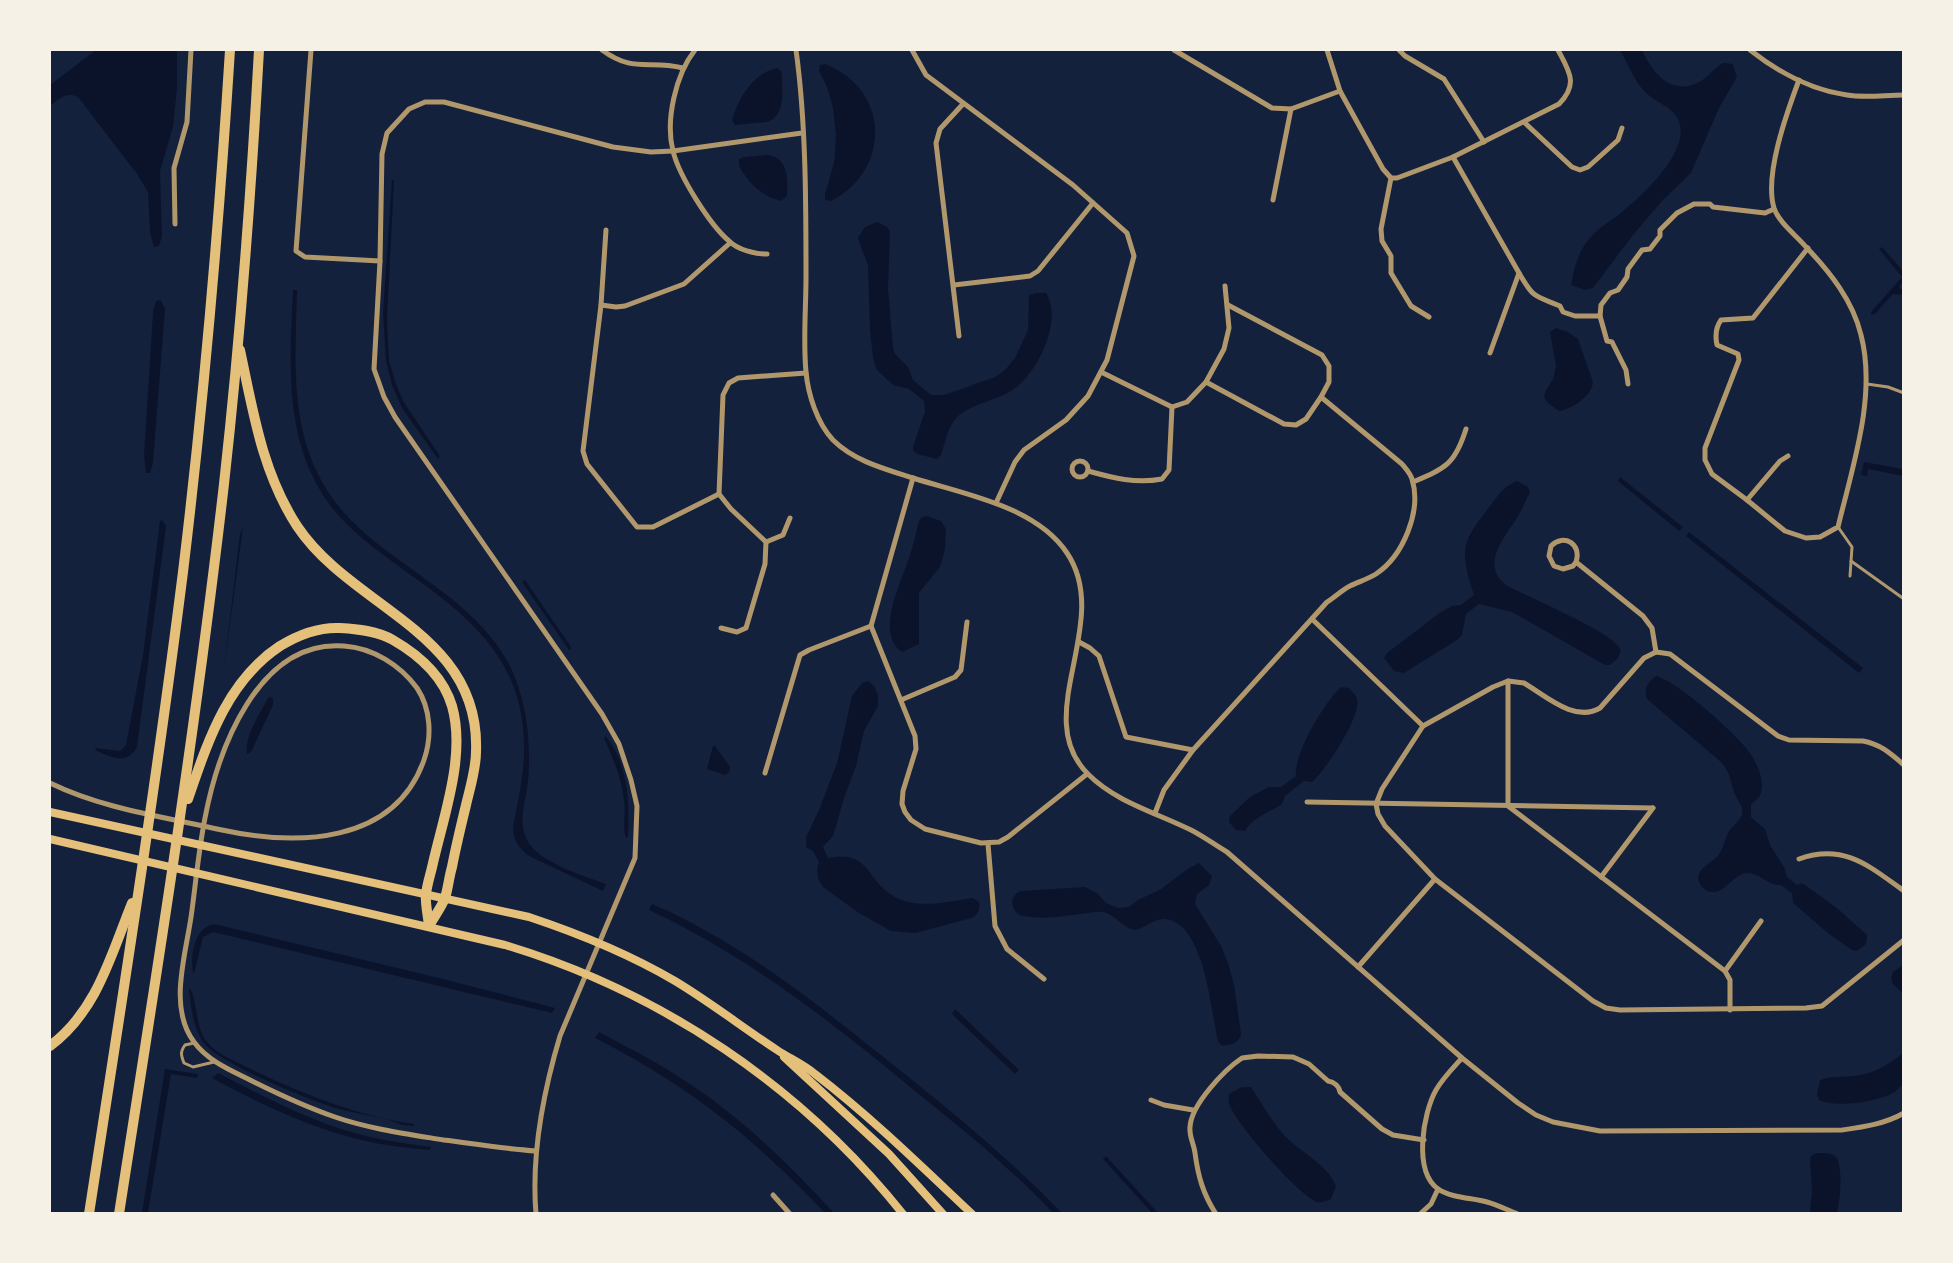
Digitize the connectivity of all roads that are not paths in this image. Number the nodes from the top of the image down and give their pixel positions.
1 (191, 50) edge
2 (230, 50) edge
3 (259, 50) edge
4 (311, 50) edge
5 (603, 50) edge
6 (695, 50) edge
7 (796, 50) edge
8 (912, 50) edge
9 (1174, 50) edge
10 (1327, 50) edge
11 (1399, 50) edge
12 (1558, 50) edge
13 (1750, 50) edge
14 (683, 68) junction
15 (1799, 80) junction
16 (1340, 91) junction
17 (1904, 95) edge
18 (963, 104) junction
19 (1291, 109) junction
20 (1525, 123) junction
21 (1622, 128) dead end
22 (802, 133) junction
23 (1484, 142) junction
24 (673, 151) junction
25 (1453, 157) junction
26 (1391, 177) junction
27 (1273, 200) dead end
28 (1094, 203) junction
29 (1774, 209) junction
30 (175, 224) dead end
31 (606, 230) dead end
32 (730, 243) junction
33 (1808, 248) junction
34 (767, 254) dead end
35 (380, 261) junction
36 (1519, 273) junction
37 (954, 285) junction
38 (1225, 286) dead end
39 (601, 305) junction
40 (1228, 305) junction
41 (1600, 316) junction
42 (1429, 317) dead end
43 (959, 336) dead end
44 (238, 339) junction
45 (1490, 353) dead end
46 (1101, 372) junction
47 (806, 373) junction
48 (1206, 382) junction
49 (1866, 383) junction
50 (1628, 384) dead end
51 (1904, 393) edge
52 (1321, 397) junction
53 (1172, 407) junction
54 (1466, 429) dead end
55 (1788, 456) dead end
56 (1088, 471) dead end
57 (913, 478) junction
58 (1413, 482) junction
59 (719, 494) junction
60 (1747, 500) junction
61 (996, 503) junction
62 (790, 518) dead end
63 (1838, 527) junction
64 (766, 542) junction
65 (1851, 561) junction
66 (1576, 562) junction
67 (1850, 576) dead end
68 (1904, 599) edge
69 (1312, 619) junction
70 (967, 622) dead end
71 (871, 626) junction
72 (721, 628) dead end
73 (1079, 642) junction
74 (1656, 652) junction
75 (1508, 681) junction
76 (901, 700) junction
77 (1423, 726) junction
78 (1193, 750) junction
79 (1904, 765) edge
80 (765, 773) dead end
81 (1087, 774) junction
82 (50, 783) edge
83 (1307, 802) dead end
84 (1376, 804) junction
85 (1508, 806) junction
86 (50, 812) edge
87 (1155, 813) junction
88 (180, 821) junction
89 (50, 839) edge
90 (988, 844) junction
91 (1799, 859) dead end
92 (1601, 877) junction
93 (1435, 879) junction
94 (140, 883) junction
95 (1904, 891) edge
96 (426, 894) junction
97 (445, 898) junction
98 (1761, 921) dead end
99 (429, 926) junction
100 (1904, 940) edge
101 (1358, 967) junction
102 (1725, 971) junction
103 (1044, 979) dead end
104 (1730, 1010) junction
105 (194, 1043) junction
106 (50, 1046) edge
107 (778, 1051) junction
108 (1462, 1058) junction
109 (215, 1062) junction
110 (1151, 1100) dead end
111 (1193, 1110) junction
112 (1904, 1113) edge
113 (1424, 1140) junction
114 (536, 1151) junction
115 (1438, 1189) junction
116 (773, 1196) dead end
117 (89, 1214) edge
118 (119, 1214) edge
119 (536, 1214) edge
120 (790, 1214) edge
121 (903, 1214) edge
122 (944, 1214) edge
123 (972, 1214) edge
124 (1216, 1214) edge
125 (1420, 1214) edge
126 (1518, 1214) edge

1 - 30 street
2 - 94 highway
3 - 44 highway
4 - 35 street
5 - 14 street
6 - 14 street
7 - 22 street
8 - 18 street
9 - 19 street
10 - 16 street
11 - 23 street
12 - 20 street
13 - 15 street
14 - 24 street
15 - 17 street
15 - 29 street
16 - 19 street
16 - 26 street
18 - 28 street
18 - 37 street
19 - 27 street
20 - 21 street
20 - 23 street
22 - 24 street
22 - 47 street
23 - 25 street
24 - 32 street
24 - 35 street
25 - 26 street
25 - 36 street
26 - 42 street
28 - 37 street
28 - 46 street
29 - 33 street
29 - 41 street
31 - 39 street
32 - 34 street
32 - 39 street
33 - 49 street
33 - 60 street
35 - 114 street
36 - 41 street
36 - 45 street
37 - 43 street
38 - 40 street
39 - 59 street
40 - 48 street
40 - 52 street
41 - 50 street
44 - 88 highway
44 - 97 highway
46 - 53 street
46 - 61 street
47 - 57 street
47 - 59 street
48 - 52 street
48 - 53 street
49 - 51 lane
49 - 63 street
52 - 58 street
53 - 56 street
54 - 58 street
55 - 60 street
57 - 61 street
57 - 71 street
58 - 69 street
59 - 64 street
60 - 63 street
61 - 73 street
62 - 64 street
63 - 65 lane
64 - 72 street
65 - 67 lane
65 - 68 lane
66 - 66 street
66 - 74 street
69 - 77 street
69 - 78 street
70 - 76 street
71 - 76 street
71 - 80 street
73 - 78 street
73 - 81 street
74 - 75 street
74 - 79 street
75 - 77 street
75 - 85 street
76 - 90 street
77 - 84 street
78 - 87 street
81 - 87 street
81 - 90 street
82 - 105 street
83 - 84 street
84 - 85 street
84 - 93 street
85 - 92 street
85 - 92 street
86 - 96 main road
87 - 101 street
88 - 96 highway
88 - 118 highway
89 - 99 main road
90 - 103 street
91 - 95 street
92 - 102 street
93 - 101 street
93 - 104 street
94 - 106 highway
94 - 117 highway
96 - 97 main road
96 - 99 highway
97 - 99 highway
97 - 107 main road
98 - 102 street
99 - 121 main road
100 - 104 street
101 - 108 street
102 - 104 street
105 - 109 street
105 - 109 lane
107 - 122 main road
107 - 123 main road
108 - 112 street
108 - 113 street
109 - 114 street
110 - 111 street
111 - 113 street
111 - 124 street
113 - 115 street
114 - 119 street
115 - 125 street
115 - 126 street
116 - 120 street

